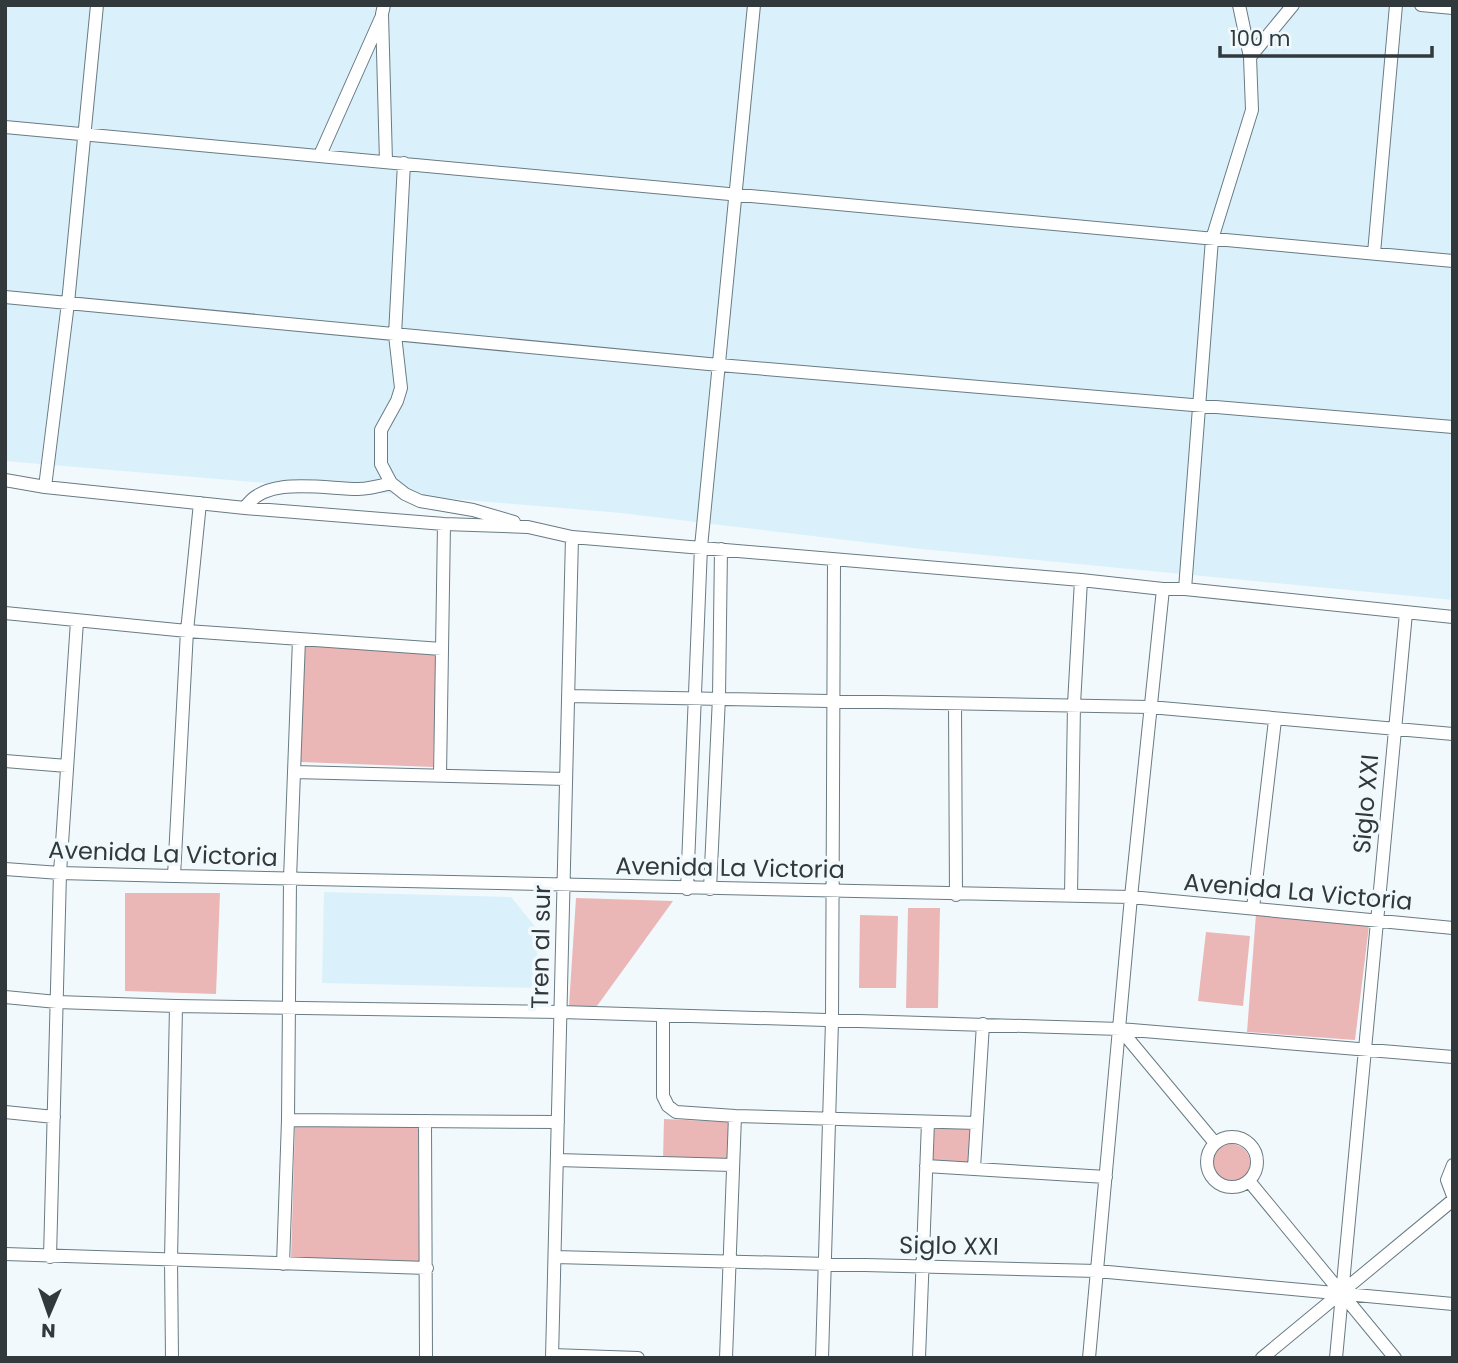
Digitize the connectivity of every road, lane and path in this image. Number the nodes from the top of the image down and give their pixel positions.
1 (97, 5) edge
2 (754, 5) edge
3 (1239, 5) edge
4 (1293, 5) edge
5 (1395, 5) edge
6 (1421, 5) edge
7 (1453, 8) edge
8 (383, 10) edge
9 (1250, 57) junction
10 (5, 127) edge
11 (85, 134) junction
12 (320, 155) junction
13 (386, 162) junction
14 (404, 163) junction
15 (734, 195) junction
16 (1212, 239) junction
17 (1374, 253) junction
18 (1453, 261) edge
19 (5, 297) edge
20 (68, 303) junction
21 (395, 335) junction
22 (719, 365) junction
23 (1199, 406) junction
24 (1453, 427) edge
25 (5, 480) edge
26 (391, 484) junction
27 (45, 487) junction
28 (200, 503) junction
29 (245, 508) junction
30 (444, 524) junction
31 (528, 527) junction
32 (572, 537) junction
33 (701, 547) junction
34 (721, 549) junction
35 (834, 561) junction
36 (1081, 580) junction
37 (1163, 589) junction
38 (1185, 589) junction
39 (1406, 613) junction
40 (5, 614) edge
41 (1453, 617) edge
42 (77, 621) junction
43 (187, 631) junction
44 (299, 639) junction
45 (442, 649) junction
46 (568, 696) junction
47 (696, 697) junction
48 (719, 697) junction
49 (833, 701) junction
50 (955, 704) junction
51 (1074, 704) junction
52 (1150, 707) junction
53 (1275, 720) junction
54 (1394, 731) junction
55 (1453, 734) edge
56 (5, 761) edge
57 (67, 766) junction
58 (293, 772) junction
59 (440, 776) junction
60 (566, 779) junction
61 (5, 869) edge
62 (60, 873) junction
63 (174, 876) junction
64 (290, 879) junction
65 (564, 886) junction
66 (687, 889) junction
67 (710, 889) junction
68 (832, 891) junction
69 (956, 895) junction
70 (1071, 896) junction
71 (1131, 897) junction
72 (1253, 908) junction
73 (1377, 920) junction
74 (1453, 928) edge
75 (5, 998) edge
76 (57, 1002) junction
77 (176, 1006) junction
78 (288, 1008) junction
79 (561, 1013) junction
80 (663, 1016) junction
81 (832, 1021) junction
82 (983, 1024) junction
83 (1120, 1029) junction
84 (1364, 1049) junction
85 (1453, 1057) edge
86 (5, 1112) edge
87 (734, 1116) junction
88 (54, 1117) junction
89 (829, 1119) junction
90 (288, 1120) junction
91 (425, 1121) junction
92 (558, 1122) junction
93 (928, 1122) junction
94 (977, 1123) junction
95 (1215, 1143) junction
96 (557, 1160) junction
97 (732, 1165) junction
98 (1453, 1165) edge
99 (926, 1166) junction
100 (974, 1168) junction
101 (1106, 1177) junction
102 (1249, 1181) junction
103 (1453, 1198) edge
104 (5, 1254) edge
105 (50, 1257) junction
106 (555, 1257) junction
107 (172, 1260) junction
108 (728, 1262) junction
109 (283, 1264) junction
110 (825, 1265) junction
111 (922, 1266) junction
112 (427, 1268) junction
113 (1097, 1271) junction
114 (1341, 1292) junction
115 (1453, 1304) edge
116 (552, 1357) edge
117 (172, 1358) edge
118 (426, 1358) edge
119 (638, 1358) edge
120 (726, 1358) edge
121 (822, 1358) edge
122 (919, 1358) edge
123 (1089, 1358) edge
124 (1262, 1358) edge
125 (1336, 1358) edge
126 (1395, 1358) edge

1 - 11 street
2 - 15 street
3 - 9 street
4 - 9 street
5 - 17 street
6 - 7 street
8 - 12 street
8 - 13 street
9 - 16 street
10 - 11 street
11 - 12 street
11 - 20 street
12 - 13 street
13 - 14 street
14 - 15 street
14 - 21 street
15 - 16 street
15 - 22 street
16 - 17 street
16 - 23 street
17 - 18 street
19 - 20 street
20 - 21 street
20 - 27 street
21 - 22 street
21 - 26 street
22 - 23 street
22 - 33 street
23 - 24 street
23 - 38 street
25 - 27 street
26 - 29 street
26 - 31 street
27 - 28 street
28 - 29 street
28 - 43 street
29 - 30 street
30 - 31 street
30 - 45 street
31 - 32 street
32 - 33 street
32 - 46 street, Tren al sur
33 - 34 street
33 - 47 street
34 - 35 street
34 - 48 street
35 - 36 street
35 - 49 street
36 - 37 street
36 - 51 street
37 - 38 street
37 - 52 street
38 - 39 street
39 - 41 street
39 - 54 street, Siglo XXI
40 - 42 street
42 - 43 street
42 - 57 street
43 - 44 street
43 - 63 street
44 - 45 street
44 - 58 street
45 - 59 street
46 - 47 street
46 - 60 street, Tren al sur
47 - 48 street
47 - 66 street
48 - 49 street
48 - 67 street
49 - 50 street
49 - 68 street
50 - 51 street
50 - 69 street
51 - 52 street
51 - 70 street
52 - 53 street
52 - 71 street
53 - 54 street
53 - 72 street
54 - 55 street
54 - 73 street, Siglo XXI
56 - 57 street
57 - 62 street
58 - 59 street
58 - 64 street
59 - 60 street
60 - 65 street, Tren al sur
61 - 62 street, Avenida La Victoria
62 - 63 street, Avenida La Victoria
62 - 76 street
63 - 64 street, Avenida La Victoria
64 - 65 street, Avenida La Victoria
64 - 78 street
65 - 66 street, Avenida La Victoria
65 - 79 street, Tren al sur
66 - 67 street, Avenida La Victoria
67 - 68 street, Avenida La Victoria
68 - 69 street, Avenida La Victoria
68 - 81 street
69 - 70 street, Avenida La Victoria
70 - 71 street, Avenida La Victoria
71 - 72 street, Avenida La Victoria
71 - 83 street
72 - 73 street, Avenida La Victoria
73 - 74 street, Avenida La Victoria
73 - 84 street, Siglo XXI
75 - 76 street
76 - 77 street
76 - 88 street
77 - 78 street
77 - 107 street
78 - 79 street
78 - 90 street
79 - 80 street
79 - 92 street, Tren al sur
80 - 81 street
80 - 87 street
81 - 82 street
81 - 89 street
82 - 83 street
82 - 94 street
83 - 84 street
83 - 95 street
83 - 101 street
84 - 85 street
84 - 114 street, Siglo XXI
86 - 88 street
87 - 89 street
87 - 97 street
88 - 105 street
89 - 93 street
89 - 110 street
90 - 91 street
90 - 109 street
91 - 92 street
91 - 112 street
92 - 96 street, Tren al sur
93 - 94 street
93 - 99 street
94 - 100 street
95 - 102 street
95 - 102 street
96 - 97 street
96 - 106 street, Tren al sur
97 - 108 street
98 - 103 street
99 - 100 street
99 - 111 street
100 - 101 street
101 - 113 street
102 - 114 street
103 - 114 street
104 - 105 street
105 - 107 street
106 - 108 street, Siglo XXI
106 - 116 street, Tren al sur
107 - 109 street
107 - 117 street
108 - 110 street, Siglo XXI
108 - 120 street
109 - 112 street
110 - 111 street, Siglo XXI
110 - 121 street
111 - 113 street, Siglo XXI
111 - 122 street
112 - 118 street
113 - 114 street, Siglo XXI
113 - 123 street
114 - 115 street, Siglo XXI
114 - 124 street
114 - 125 street, Siglo XXI
114 - 126 street
116 - 119 street

